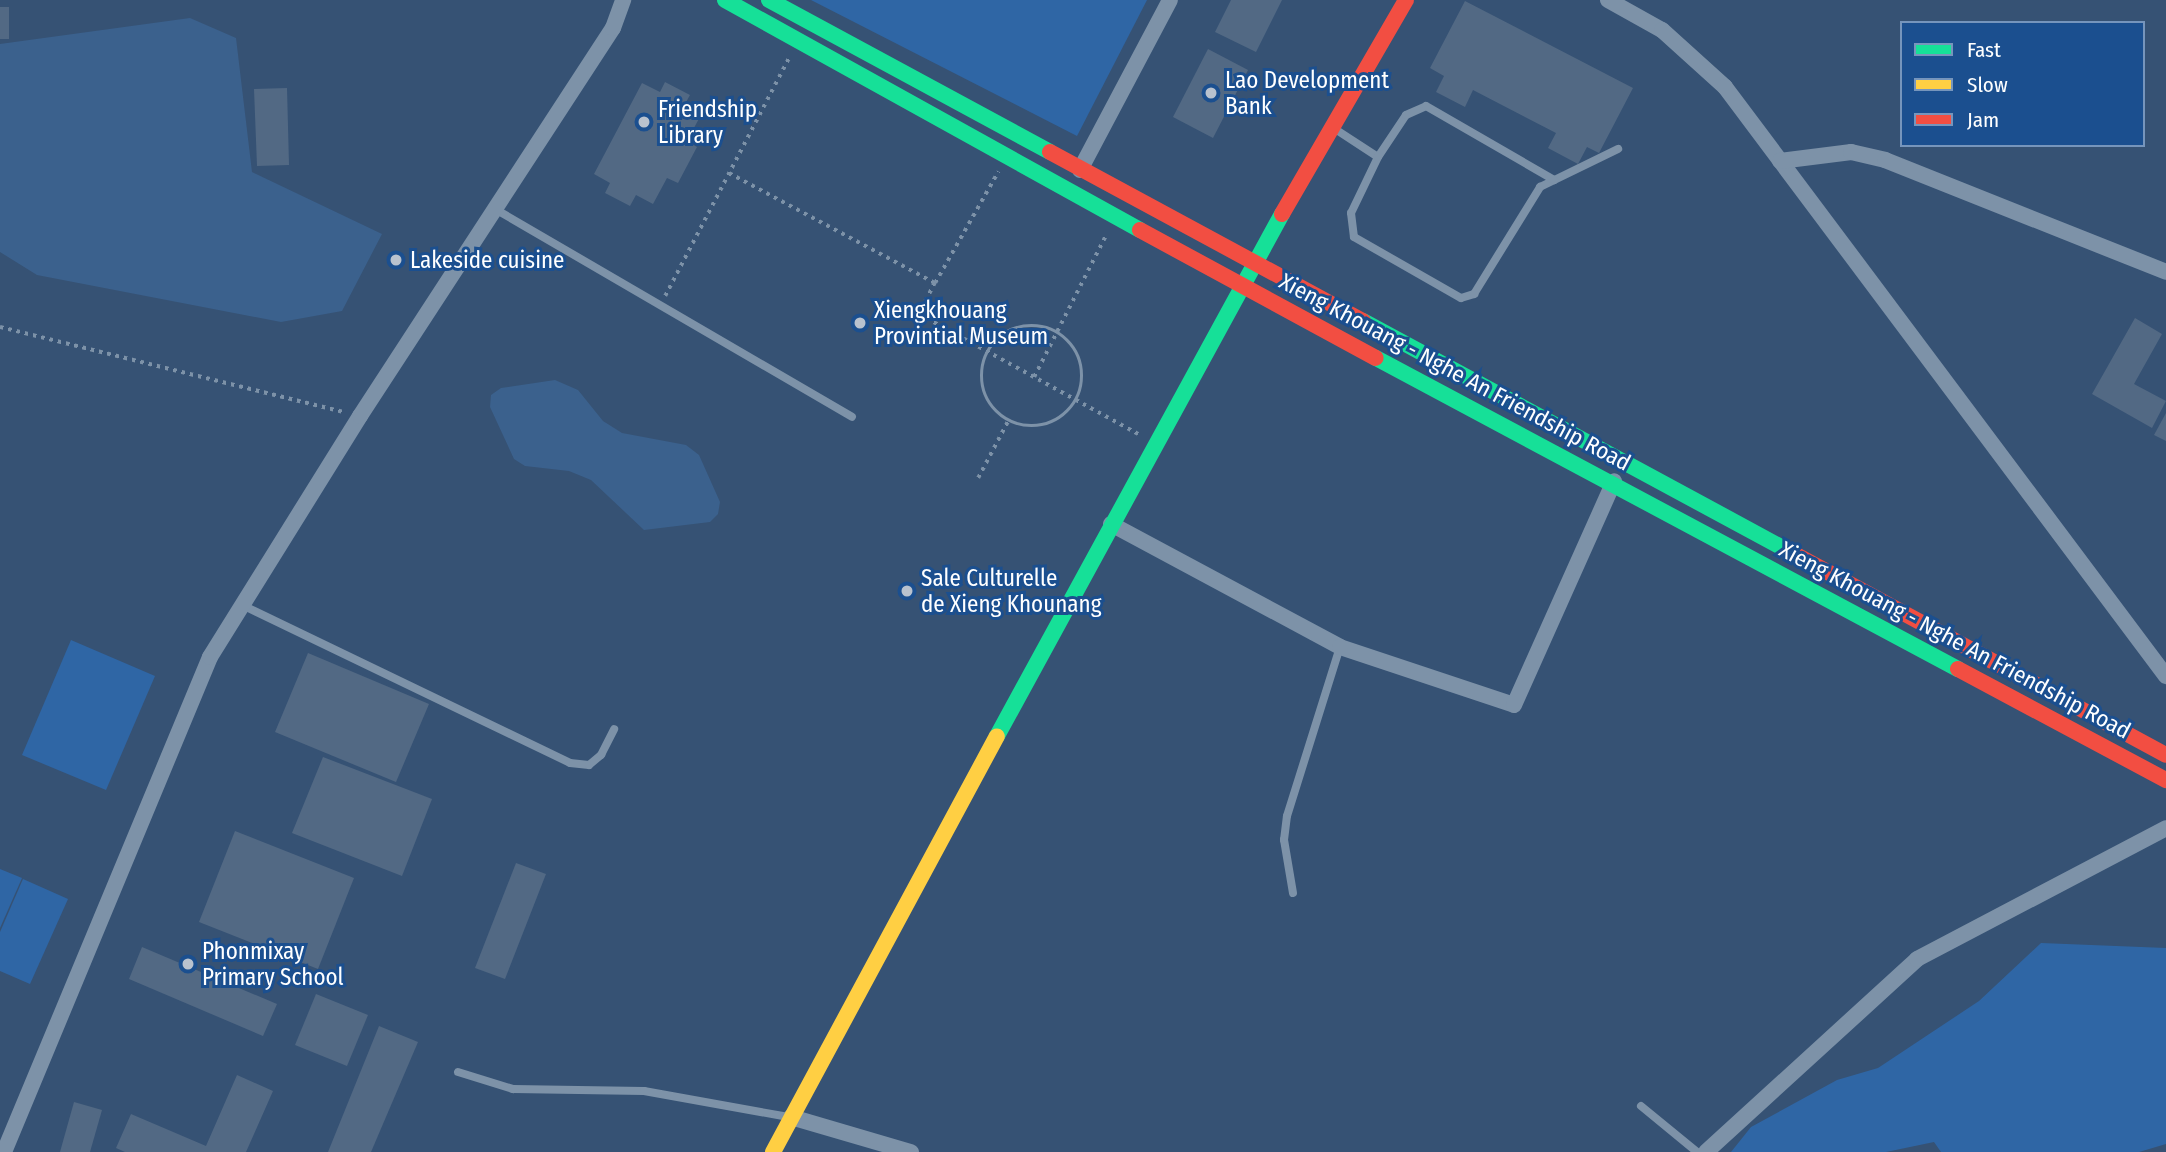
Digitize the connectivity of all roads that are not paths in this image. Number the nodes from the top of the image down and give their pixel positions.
1 (623, 0) edge
2 (724, 0) edge
3 (769, 0) edge
4 (1170, 0) edge
5 (1406, 0) edge
6 (1608, 0) edge
7 (1332, 127) junction
8 (1618, 149) dead end
9 (1378, 157) junction
10 (1780, 161) junction
11 (1080, 170) junction
12 (1554, 180) junction
13 (495, 209) junction
14 (1253, 263) junction
15 (2166, 272) edge
16 (1240, 285) junction
17 (852, 417) dead end
18 (1614, 481) junction
19 (1111, 524) junction
20 (242, 605) junction
21 (1340, 647) junction
22 (2166, 677) edge
23 (614, 729) dead end
24 (2166, 755) edge
25 (2166, 780) edge
26 (2166, 828) edge
27 (1293, 892) dead end
28 (458, 1072) dead end
29 (1641, 1107) dead end
30 (792, 1117) junction
31 (4, 1152) edge
32 (773, 1152) edge
33 (911, 1152) edge
34 (1697, 1152) edge
35 (1706, 1152) edge

1 - 13 street
2 - 16 street, Xieng Khouang - Nghe An Friendship Road
3 - 11 street, Xieng Khouang - Nghe An Friendship Road
4 - 11 street
5 - 7 street
6 - 10 street
7 - 9 lane
7 - 14 street
8 - 12 lane
9 - 12 lane
9 - 12 lane
10 - 15 street
10 - 22 street
11 - 14 street, Xieng Khouang - Nghe An Friendship Road
13 - 17 lane
13 - 20 street
14 - 16 street
14 - 24 street, Xieng Khouang - Nghe An Friendship Road
16 - 18 street, Xieng Khouang - Nghe An Friendship Road
16 - 19 street
18 - 21 street
18 - 25 street, Xieng Khouang - Nghe An Friendship Road
19 - 21 street
19 - 30 street
20 - 23 lane
20 - 31 street
21 - 27 lane
26 - 35 street
28 - 30 lane
29 - 34 lane
30 - 32 street
30 - 33 street

